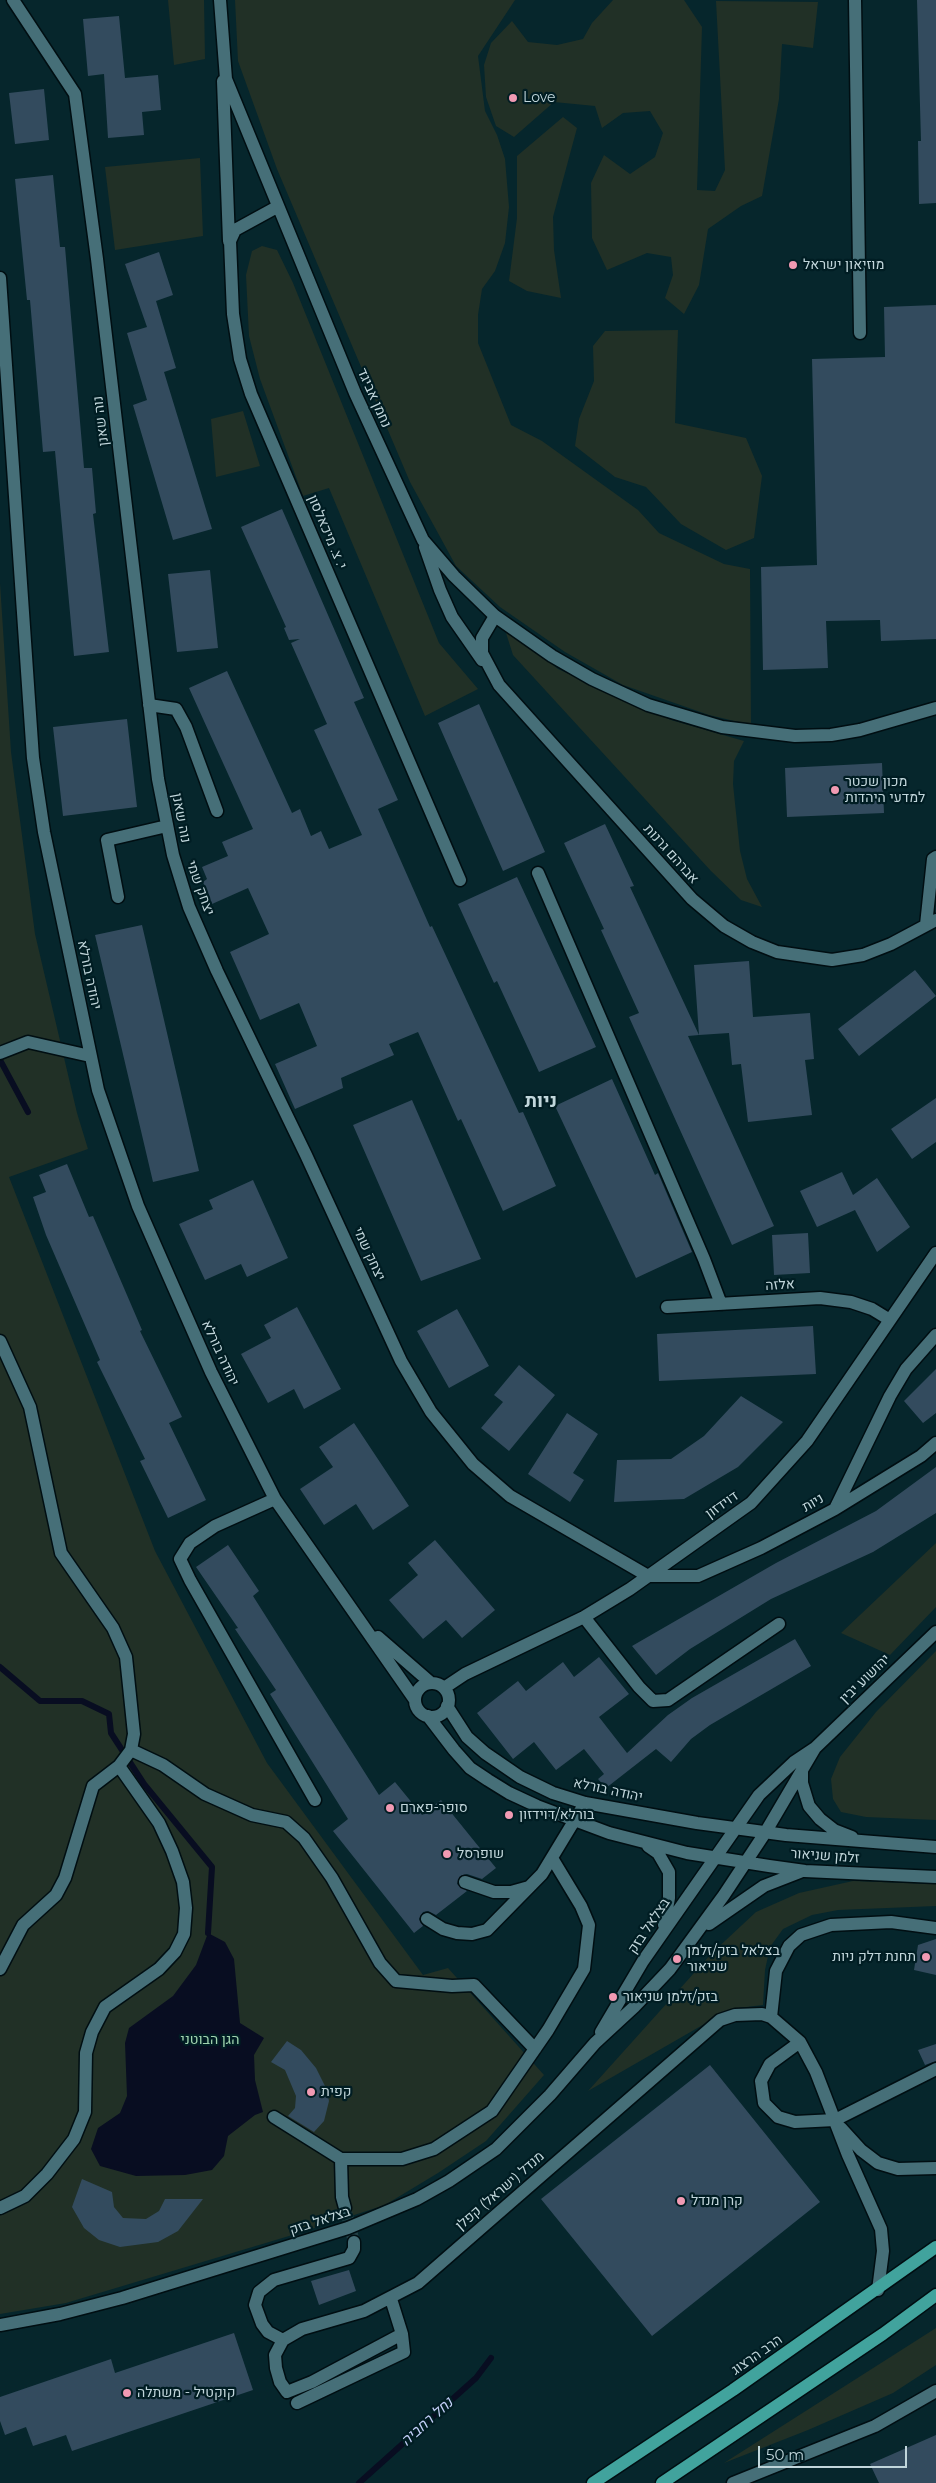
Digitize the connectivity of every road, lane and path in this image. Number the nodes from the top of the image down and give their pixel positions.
1 (13, 0) edge
2 (220, 0) edge
3 (855, 0) edge
4 (222, 54) junction
5 (277, 207) junction
6 (229, 253) junction
7 (0, 278) edge
8 (860, 333) dead end
9 (423, 540) junction
10 (495, 616) junction
11 (499, 685) junction
12 (149, 705) junction
13 (936, 708) edge
14 (217, 811) dead end
15 (167, 826) junction
16 (173, 855) joint
17 (936, 857) edge
18 (538, 873) dead end
19 (460, 880) dead end
20 (118, 897) dead end
21 (931, 922) edge
22 (0, 1053) edge
23 (90, 1056) junction
24 (936, 1254) edge
25 (721, 1304) junction
26 (667, 1307) dead end
27 (890, 1320) junction
28 (936, 1335) edge
29 (0, 1341) edge
30 (936, 1443) edge
31 (275, 1499) junction
32 (836, 1509) junction
33 (648, 1576) junction
34 (357, 1618) junction
35 (584, 1618) junction
36 (779, 1624) dead end
37 (936, 1632) edge
38 (432, 1683) junction
39 (444, 1688) junction
40 (415, 1700) junction
41 (447, 1706) junction
42 (428, 1716) junction
43 (815, 1748) junction
44 (131, 1750) junction
45 (118, 1766) junction
46 (802, 1770) junction
47 (315, 1800) dead end
48 (585, 1803) junction
49 (575, 1822) junction
50 (734, 1828) junction
51 (765, 1833) junction
52 (868, 1843) junction
53 (646, 1844) junction
54 (936, 1848) edge
55 (552, 1858) junction
56 (713, 1858) junction
57 (746, 1863) junction
58 (805, 1871) junction
59 (936, 1877) edge
60 (466, 1882) dead end
61 (529, 1887) junction
62 (427, 1919) dead end
63 (936, 1928) edge
64 (662, 1932) junction
65 (697, 1934) junction
66 (0, 1969) edge
67 (771, 2017) junction
68 (800, 2042) junction
69 (594, 2043) junction
70 (535, 2050) junction
71 (936, 2069) edge
72 (274, 2116) dead end
73 (835, 2120) junction
74 (341, 2159) junction
75 (936, 2168) edge
76 (0, 2208) edge
77 (345, 2208) tunnel mouth
78 (354, 2242) dead end
79 (936, 2247) edge
80 (878, 2290) junction
81 (936, 2296) edge
82 (390, 2299) junction
83 (0, 2324) edge
84 (402, 2334) junction
85 (282, 2340) junction
86 (936, 2391) edge
87 (297, 2403) dead end
88 (593, 2483) edge
89 (662, 2483) edge
90 (733, 2483) edge

1 - 12 street, נוה שאנן
2 - 4 street, נחמן אביגד
3 - 8 street
4 - 5 street, נחמן אביגד
4 - 6 street
5 - 6 street, י. צ. מיכאלסון
5 - 9 street, נחמן אביגד
6 - 19 street, י. צ. מיכאלסון
7 - 23 street, יהודה בורלא
9 - 10 street, נחמן אביגד
9 - 11 street
10 - 11 street, אברהם גרנות
10 - 13 street, נחמן אביגד
11 - 21 street, אברהם גרנות
12 - 14 street
12 - 15 street, נוה שאנן
15 - 16 street, נוה שאנן
15 - 20 street
16 - 33 street, יצחק שמי
17 - 21 street
18 - 25 street
22 - 23 street
23 - 31 street, יהודה בורלא
24 - 27 street, דוידזון
25 - 26 street, אלזה
25 - 27 street, אלזה
27 - 33 street, דוידזון
28 - 32 street, ניות
29 - 44 street
30 - 32 street
31 - 34 street, יהודה בורלא
31 - 47 street
32 - 33 street, ניות
33 - 35 street, דוידזון
34 - 38 street, יהודה בורלא
34 - 40 street, יהודה בורלא
35 - 36 street
35 - 39 street, דוידזון
37 - 43 street, יהושוע יבין
38 - 39 street
38 - 40 street
39 - 41 street
40 - 42 street
41 - 42 street
41 - 48 street, יהודה בורלא
42 - 49 street
43 - 46 street, יהושוע יבין
43 - 50 street, יהושוע יבין
44 - 45 street
44 - 70 street
45 - 66 street
45 - 76 street
46 - 51 street, יהושוע יבין
46 - 52 street
48 - 49 street
48 - 50 street, יהודה בורלא
49 - 53 street
49 - 55 street
50 - 51 street, יהודה בורלא
50 - 56 street, בצלאל בזק
51 - 52 street, זלמן שניאור
51 - 57 street, יהושוע יבין
52 - 54 street, זלמן שניאור
53 - 56 street
53 - 64 street
55 - 61 street
55 - 70 street
56 - 57 street, זלמן שניאור
56 - 64 street, בצלאל בזק
57 - 58 street, זלמן שניאור
57 - 65 street, בצלאל בזק
58 - 59 street, זלמן שניאור
58 - 65 street
60 - 61 street
61 - 62 street
63 - 67 street
64 - 69 street, בצלאל בזק
65 - 69 street, בצלאל בזק
67 - 68 street
67 - 82 street, מנדל (ישראל) קפלן
68 - 73 street
68 - 73 street
69 - 83 street, בצלאל בזק
70 - 74 street
71 - 73 street
72 - 74 street
73 - 75 street
73 - 80 street
74 - 77 street
78 - 85 street
79 - 80 main road, הרב הרצוג
80 - 88 main road, הרב הרצוג
81 - 89 main road
82 - 84 street
82 - 85 street, מנדל (ישראל) קפלן
84 - 85 street
84 - 87 street
86 - 90 street

